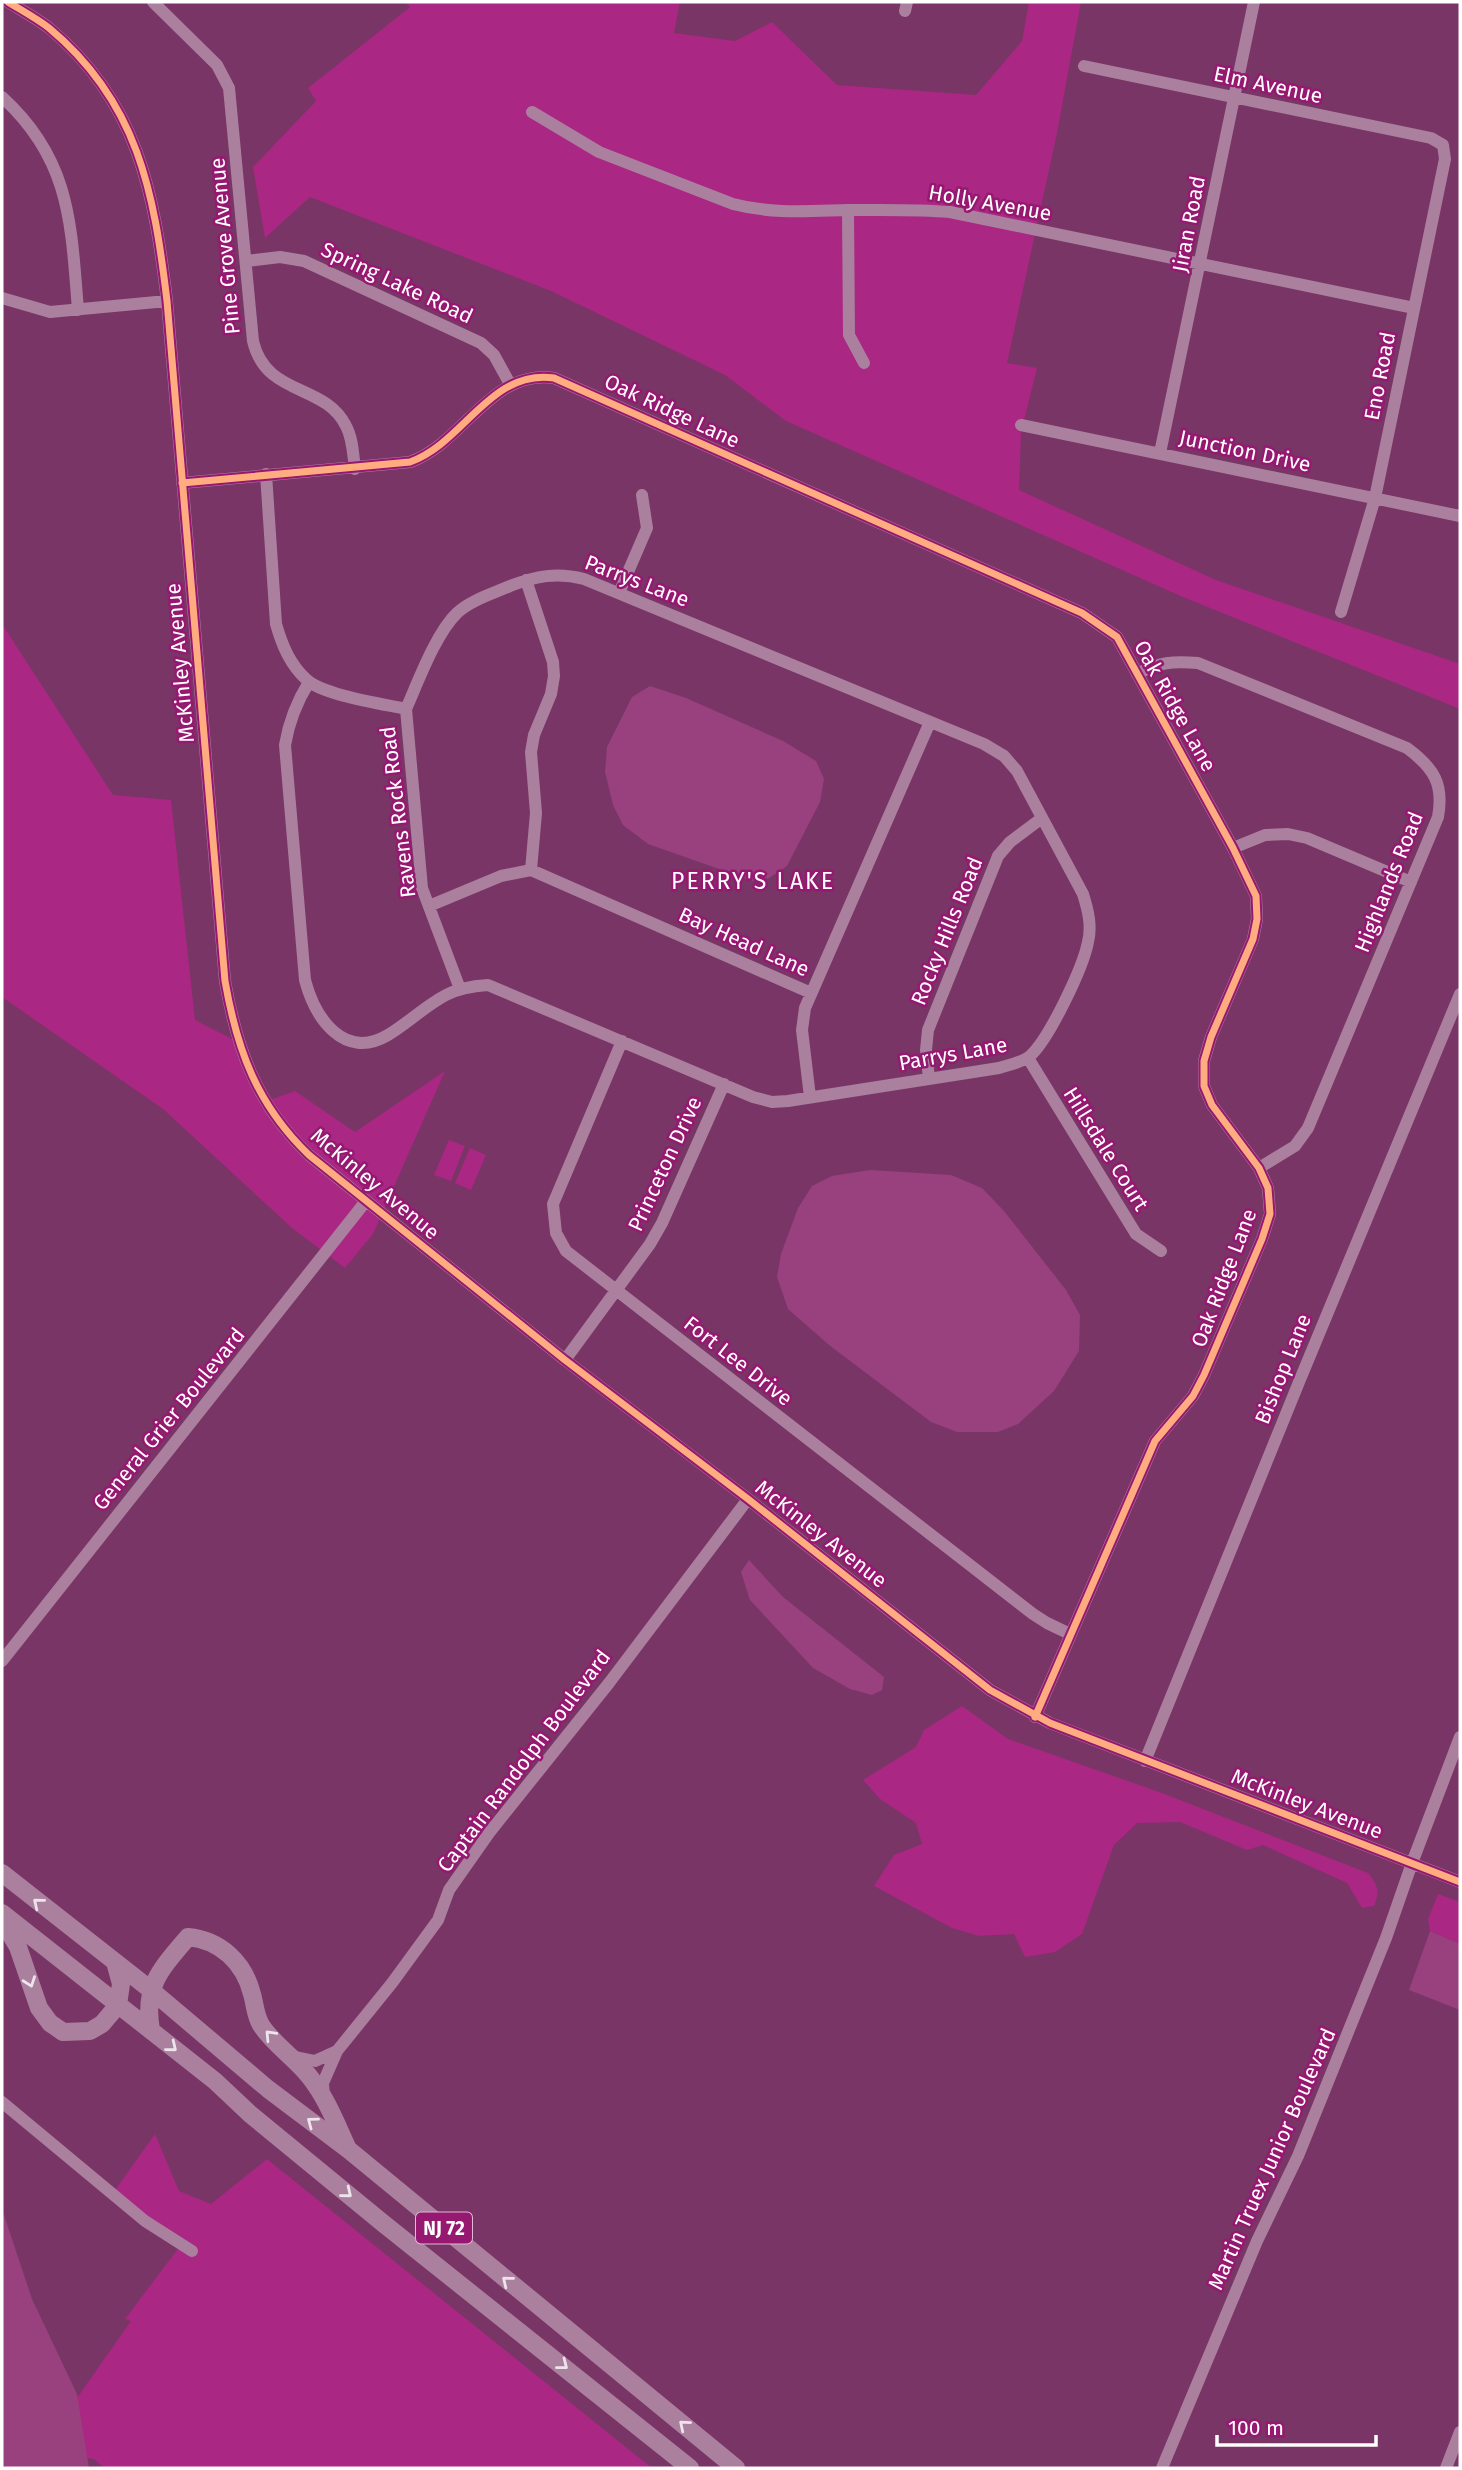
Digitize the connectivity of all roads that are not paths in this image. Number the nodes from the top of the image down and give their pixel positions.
1 (8, 2) edge
2 (153, 2) edge
3 (1254, 2) edge
4 (1084, 66) dead end
5 (2, 97) edge
6 (1233, 98) junction
7 (532, 113) dead end
8 (1443, 145) joint
9 (848, 210) junction
10 (247, 261) junction
11 (1200, 264) junction
12 (2, 298) edge
13 (167, 301) junction
14 (1414, 308) junction
15 (78, 310) junction
16 (864, 363) dead end
17 (510, 384) junction
18 (1021, 425) dead end
19 (1160, 453) junction
20 (355, 469) junction
21 (266, 474) junction
22 (182, 482) junction
23 (642, 495) dead end
24 (1375, 498) junction
25 (1460, 516) edge
26 (526, 580) junction
27 (619, 593) junction
28 (1341, 612) dead end
29 (1137, 674) junction
30 (309, 682) junction
31 (406, 709) junction
32 (930, 722) junction
33 (1042, 818) junction
34 (1233, 848) junction
35 (531, 870) junction
36 (1411, 882) junction
37 (429, 906) junction
38 (460, 989) junction
39 (811, 993) junction
40 (1460, 994) edge
41 (622, 1041) junction
42 (1028, 1058) junction
43 (929, 1079) junction
44 (724, 1084) junction
45 (810, 1097) junction
46 (1259, 1168) junction
47 (366, 1201) junction
48 (1161, 1251) dead end
49 (616, 1291) junction
50 (565, 1360) junction
51 (748, 1499) junction
52 (1070, 1634) junction
53 (2, 1661) edge
54 (1035, 1717) junction
55 (1460, 1737) edge
56 (1145, 1761) junction
57 (1412, 1863) junction
58 (2, 1873) edge
59 (1460, 1882) edge
60 (2, 1913) edge
61 (2, 1920) edge
62 (115, 1962) junction
63 (150, 1990) junction
64 (118, 2005) junction
65 (151, 2030) junction
66 (337, 2051) junction
67 (290, 2056) junction
68 (324, 2098) junction
69 (2, 2102) edge
70 (349, 2150) junction
71 (192, 2251) dead end
72 (1460, 2432) edge
73 (690, 2468) edge
74 (736, 2468) edge
75 (1162, 2468) edge
76 (1446, 2468) edge

1 - 13 street, McKinley Avenue
2 - 10 street, Pine Grove Avenue
3 - 6 street, Jiran Road
4 - 6 street, Elm Avenue
5 - 15 street
6 - 8 street, Elm Avenue
6 - 11 street, Jiran Road
7 - 9 street, Holly Avenue
8 - 14 street, Eno Road
9 - 11 street, Holly Avenue
9 - 16 street
10 - 17 street, Spring Lake Road
10 - 20 street, Pine Grove Avenue
11 - 14 street, Holly Avenue
11 - 19 street, Jiran Road
12 - 15 street
13 - 15 street
13 - 22 street, McKinley Avenue
14 - 24 street, Eno Road
17 - 20 street, Oak Ridge Lane
17 - 29 street, Oak Ridge Lane
18 - 19 street, Junction Drive
19 - 24 street, Junction Drive
20 - 21 street, Oak Ridge Lane
21 - 22 street, Oak Ridge Lane
21 - 30 street
22 - 47 street, McKinley Avenue
23 - 27 street
24 - 25 street, Junction Drive
24 - 28 street, Eno Road
26 - 27 street, Parrys Lane
26 - 31 street, Parrys Lane
26 - 35 street
27 - 32 street, Parrys Lane
29 - 34 street, Oak Ridge Lane
29 - 36 street, Highlands Road
30 - 31 street
30 - 38 street, Parrys Lane
31 - 37 street, Ravens Rock Road
32 - 33 street, Parrys Lane
32 - 39 street
33 - 42 street, Parrys Lane
33 - 43 street, Rocky Hills Road
34 - 36 street
34 - 46 street, Oak Ridge Lane
35 - 37 street
35 - 39 street, Bay Head Lane
36 - 46 street, Highlands Road
37 - 38 street, Ravens Rock Road
38 - 41 street, Parrys Lane
39 - 45 street
40 - 56 street, Bishop Lane
41 - 44 street, Parrys Lane
41 - 49 street, Fort Lee Drive
42 - 43 street, Parrys Lane
42 - 48 street, Hillsdale Court
43 - 45 street, Parrys Lane
44 - 45 street, Parrys Lane
44 - 49 street, Princeton Drive
46 - 52 street, Oak Ridge Lane
47 - 50 street, McKinley Avenue
47 - 53 street, General Grier Boulevard
49 - 50 street, Princeton Drive
49 - 52 street, Fort Lee Drive
50 - 51 street, McKinley Avenue
51 - 54 street, McKinley Avenue
51 - 66 street, Captain Randolph Boulevard
52 - 54 street, Oak Ridge Lane
54 - 56 street, McKinley Avenue
55 - 57 street, Martin Truex Junior Boulevard
56 - 57 street, McKinley Avenue
57 - 59 street, McKinley Avenue
57 - 75 street, Martin Truex Junior Boulevard
62 -> 58 highway, NJ 72
60 - 64 highway, NJ 72
61 -> 64 highway
62 - 63 highway, NJ 72
62 - 64 highway
63 - 65 highway
67 -> 63 highway
70 -> 63 highway, NJ 72
64 - 65 highway, NJ 72
65 -> 73 highway, NJ 72
66 - 67 street
66 - 68 street, Captain Randolph Boulevard
67 - 68 highway
68 - 70 highway
69 - 71 street
74 -> 70 highway, NJ 72
72 - 76 street

